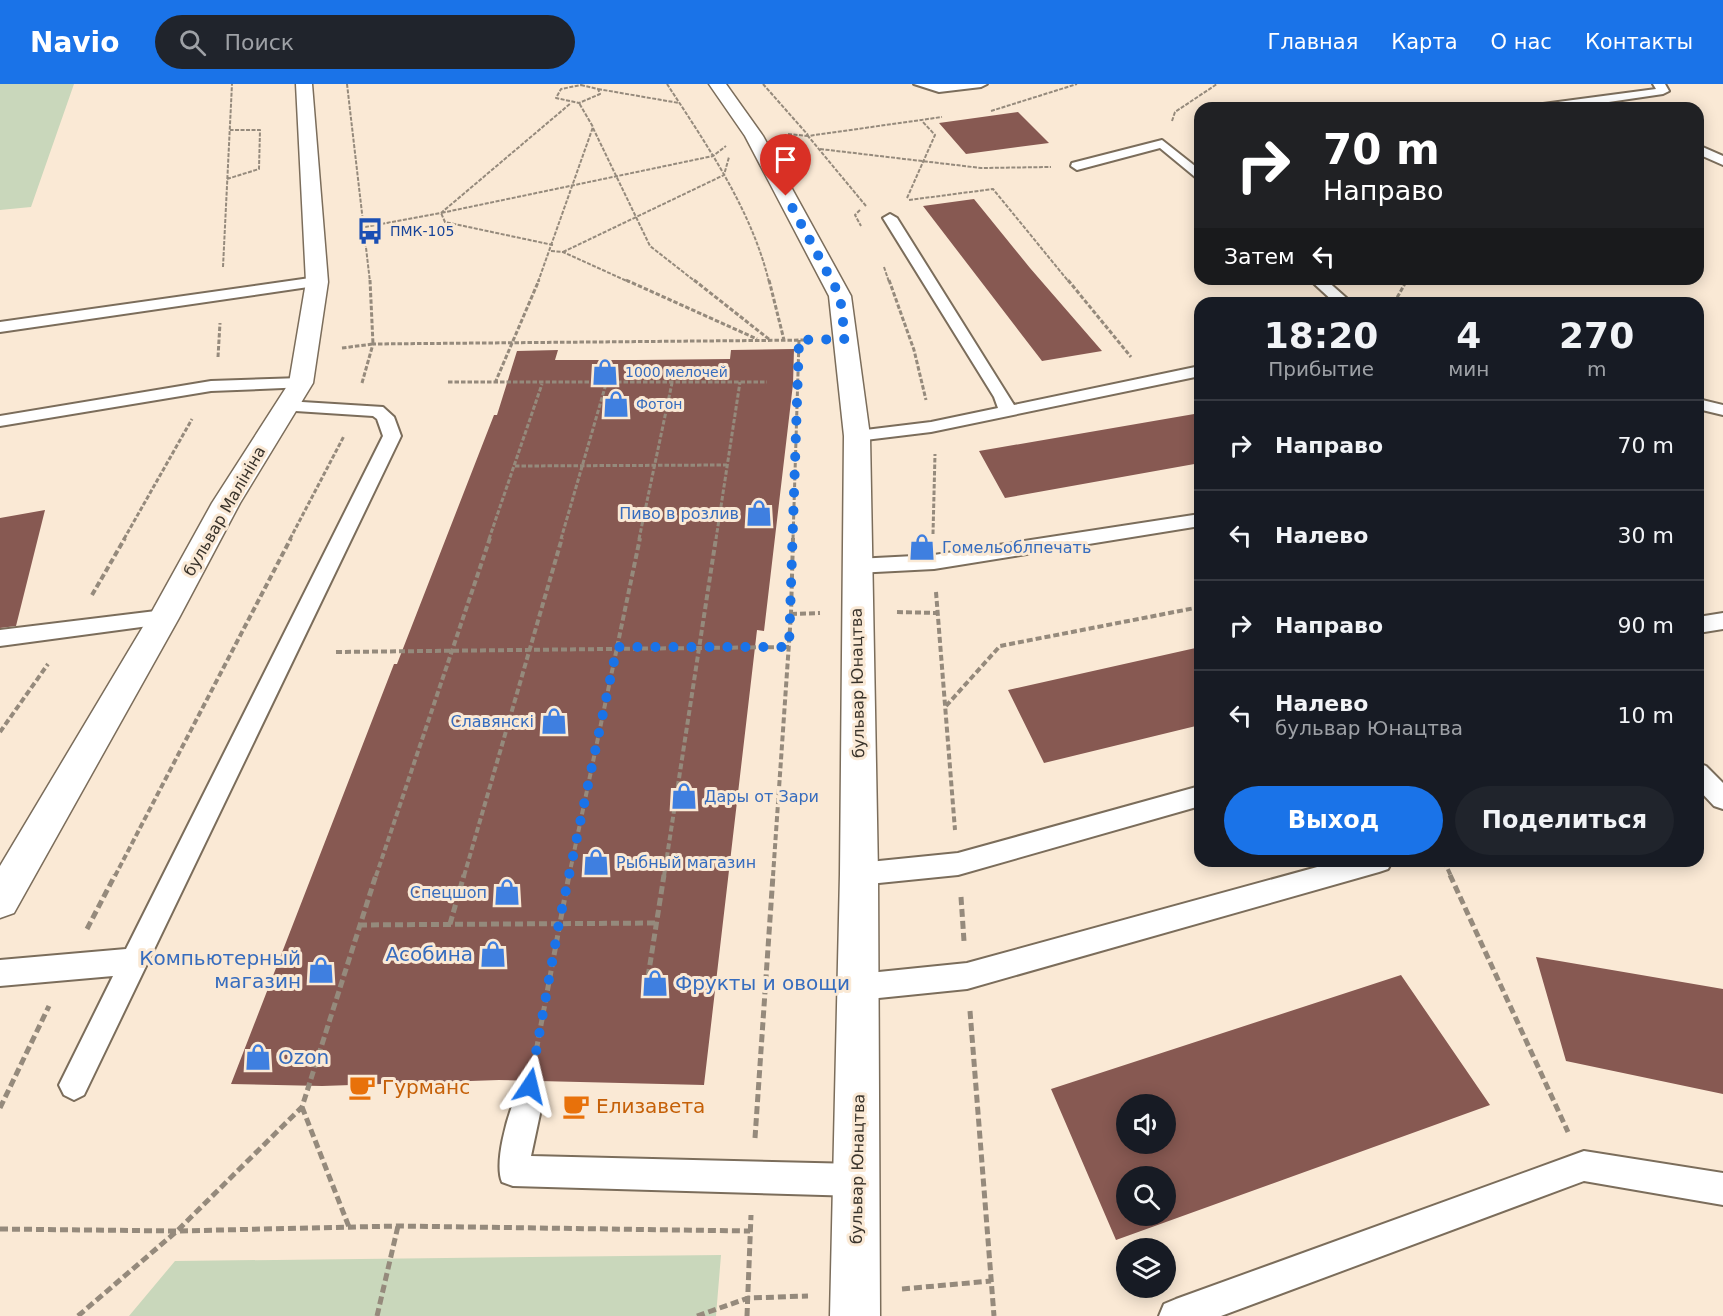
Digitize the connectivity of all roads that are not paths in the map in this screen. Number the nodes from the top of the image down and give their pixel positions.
1 (304, 84) edge
2 (717, 84) edge
3 (920, 84) edge
4 (981, 84) edge
5 (1663, 91) edge
6 (1585, 102) edge
7 (1704, 152) edge
8 (1723, 161) edge
9 (1077, 166) road end
10 (1194, 172) edge
11 (890, 218) dead end
12 (317, 282) junction
13 (1323, 285) edge
14 (1337, 297) edge
15 (0, 327) edge
16 (1194, 372) edge
17 (294, 395) junction
18 (1704, 405) edge
19 (1723, 410) edge
20 (1008, 412) junction
21 (0, 421) edge
22 (857, 436) junction
23 (1194, 521) edge
24 (856, 566) junction
25 (164, 618) junction
26 (1723, 621) edge
27 (1704, 624) edge
28 (0, 638) edge
29 (1704, 779) edge
30 (1194, 798) edge
31 (1723, 799) edge
32 (1358, 867) edge
33 (859, 874) junction
34 (0, 901) edge
35 (135, 961) junction
36 (0, 973) edge
37 (859, 987) junction
38 (74, 1085) dead end
39 (525, 1109) road end
40 (856, 1180) junction
41 (1723, 1189) edge
42 (855, 1316) edge
43 (1176, 1316) edge

1 - 12 street, бульвар Малініна
2 - 22 street, бульвар Юнацтва
3 - 4 lane
5 - 6 lane
7 - 8 lane
9 - 10 lane
11 - 20 lane
12 - 15 lane
12 - 17 street, бульвар Малініна
13 - 14 lane
16 - 20 lane
17 - 21 lane
17 - 25 street, бульвар Малініна
17 - 35 lane
18 - 19 lane
20 - 22 lane
22 - 24 street, бульвар Юнацтва
23 - 24 lane
24 - 33 street, бульвар Юнацтва
25 - 28 lane
25 - 34 street, бульвар Малініна
26 - 27 lane
29 - 31 lane
30 - 33 lane
32 - 37 lane
33 - 37 street, бульвар Юнацтва
35 - 36 lane
35 - 38 lane
37 - 40 street, бульвар Юнацтва
39 - 40 lane
40 - 42 street, бульвар Юнацтва
41 - 43 lane

